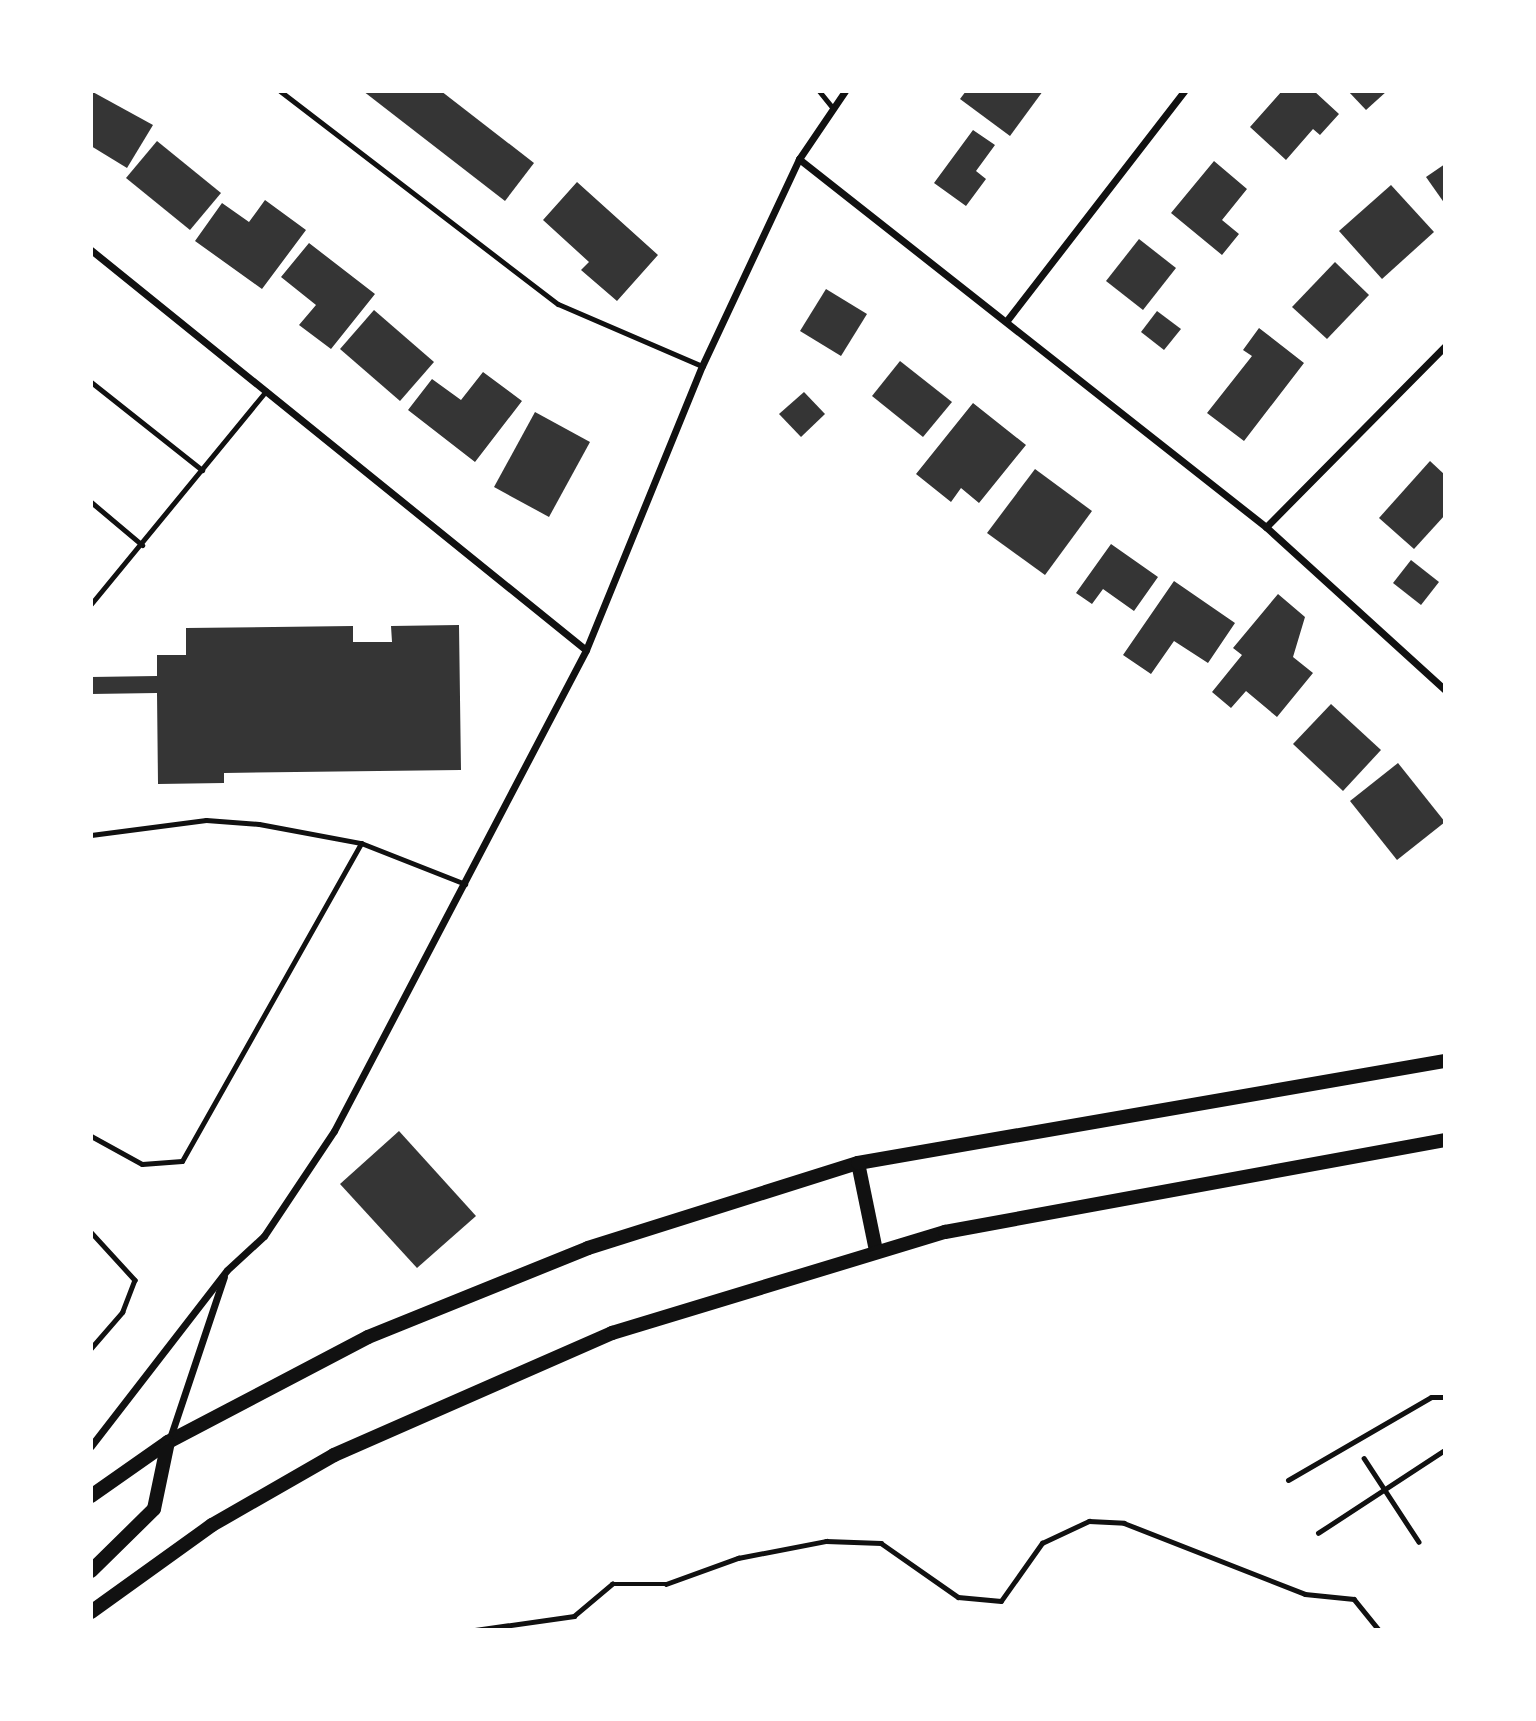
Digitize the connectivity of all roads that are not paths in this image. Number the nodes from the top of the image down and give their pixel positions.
1 (281, 91) edge
2 (819, 91) edge
3 (845, 91) edge
4 (1184, 91) edge
5 (833, 108) junction
6 (799, 159) junction
7 (91, 250) edge
8 (1008, 319) junction
9 (1445, 346) edge
10 (702, 366) junction
11 (91, 382) edge
12 (266, 391) junction
13 (202, 470) junction
14 (91, 502) edge
15 (1266, 527) junction
16 (142, 545) junction
17 (91, 604) edge
18 (586, 650) junction
19 (1445, 690) edge
20 (91, 835) edge
21 (361, 843) junction
22 (466, 885) junction
23 (1445, 1061) edge
24 (91, 1136) edge
25 (1445, 1140) edge
26 (858, 1163) junction
27 (876, 1251) junction
28 (227, 1270) junction
29 (1445, 1397) edge
30 (169, 1442) junction
31 (91, 1446) edge
32 (1288, 1480) dead end
33 (91, 1496) edge
34 (91, 1571) edge
35 (91, 1612) edge

1 - 10 lane
2 - 5 lane
3 - 5 street
4 - 8 street
5 - 6 street
6 - 8 street
6 - 10 street
7 - 12 street
8 - 15 street
9 - 15 street
10 - 18 street
11 - 13 lane
12 - 13 lane
12 - 18 street
13 - 16 lane
14 - 16 lane
15 - 19 street
16 - 17 lane
18 - 22 street
20 - 21 lane
21 - 22 lane
21 - 24 lane
22 - 28 street
23 - 26 main road
25 - 27 main road
26 - 27 main road
26 - 30 main road
27 - 35 main road
28 - 30 street
28 - 31 street
29 - 32 lane
30 - 33 main road
30 - 34 main road

